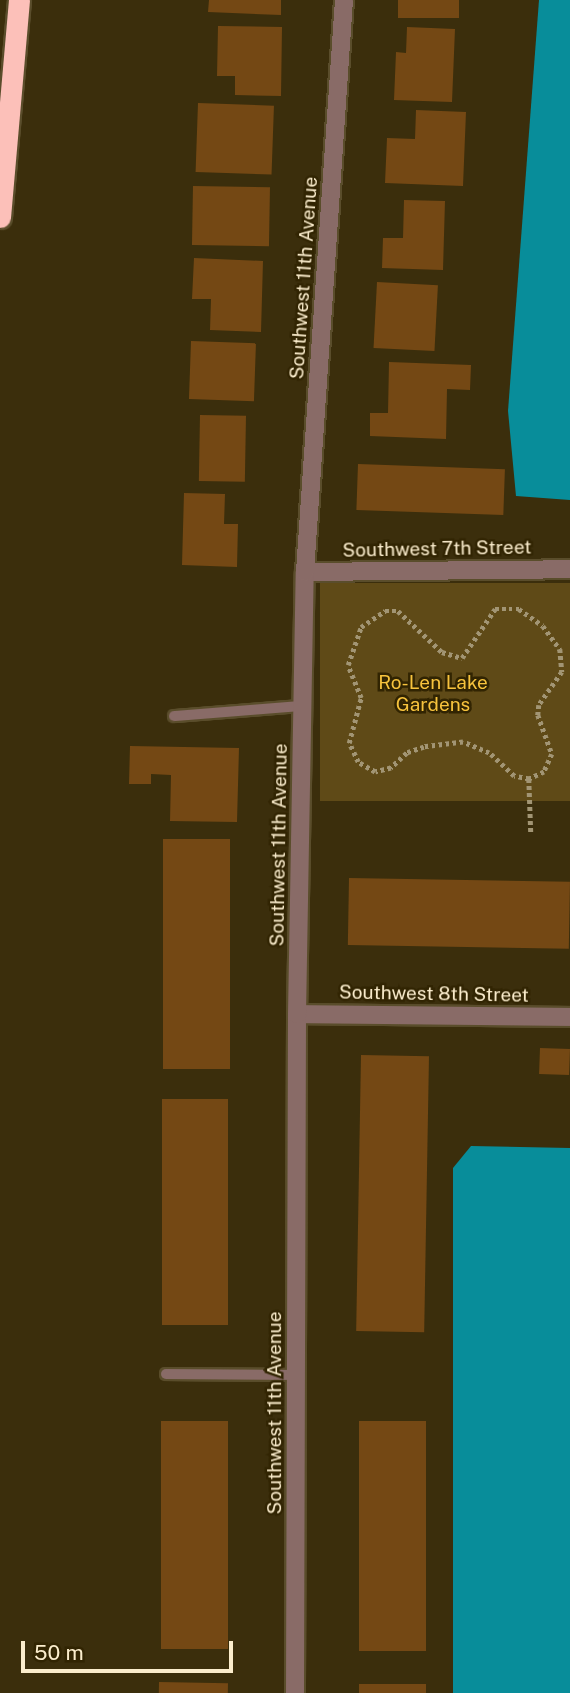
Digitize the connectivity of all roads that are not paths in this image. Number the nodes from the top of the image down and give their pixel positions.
1 (19, 0) edge
2 (344, 0) edge
3 (0, 217) edge
4 (570, 569) edge
5 (305, 572) junction
6 (302, 706) junction
7 (174, 716) dead end
8 (297, 1014) junction
9 (570, 1017) edge
10 (166, 1374) dead end
11 (296, 1375) junction
12 (295, 1693) edge

1 - 3 highway
2 - 5 street, Southwest 11th Avenue
4 - 5 street, Southwest 7th Street
5 - 6 street, Southwest 11th Avenue
6 - 7 lane
6 - 8 street, Southwest 11th Avenue
8 - 9 street, Southwest 8th Street
8 - 11 street, Southwest 11th Avenue
10 - 11 lane
11 - 12 street, Southwest 11th Avenue

